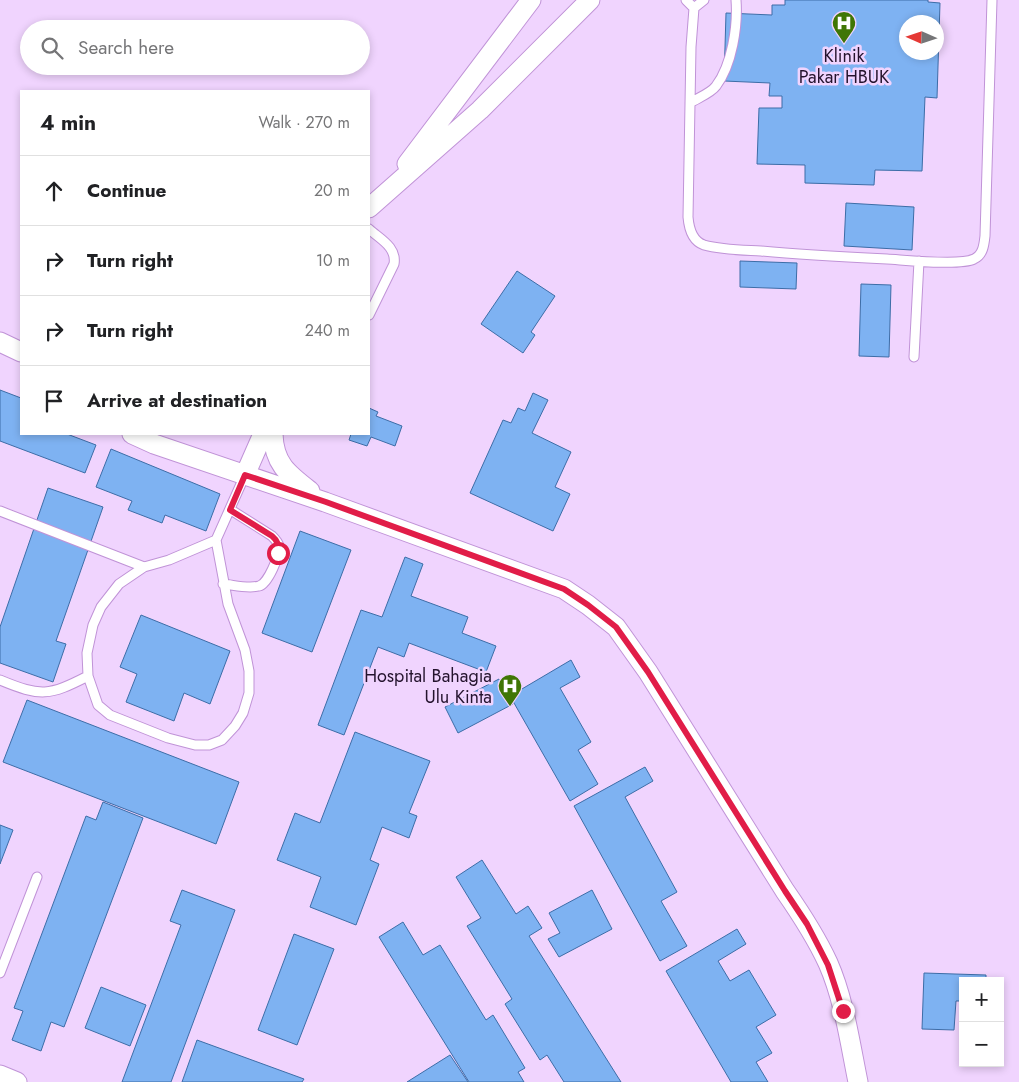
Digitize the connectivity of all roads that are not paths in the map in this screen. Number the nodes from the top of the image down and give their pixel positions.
1 (531, 0) edge
2 (590, 0) edge
3 (686, 0) edge
4 (704, 0) edge
5 (736, 0) edge
6 (992, 0) edge
7 (694, 8) junction
8 (690, 103) junction
9 (387, 192) junction
10 (370, 207) edge
11 (370, 230) edge
12 (919, 261) junction
13 (370, 313) edge
14 (0, 342) edge
15 (20, 352) edge
16 (914, 357) dead end
17 (134, 435) edge
18 (263, 435) edge
19 (273, 435) edge
20 (245, 475) junction
21 (326, 502) junction
22 (230, 510) junction
23 (0, 511) edge
24 (216, 540) junction
25 (144, 567) junction
26 (223, 584) junction
27 (88, 676) junction
28 (0, 680) edge
29 (37, 877) dead end
30 (0, 973) edge
31 (0, 1075) edge
32 (18, 1082) edge
33 (858, 1082) edge

1 - 9 street
2 - 9 street
3 - 7 lane
4 - 7 lane
5 - 8 lane
6 - 12 lane
7 - 8 lane
8 - 12 lane
9 - 10 street
11 - 13 lane
12 - 16 lane
14 - 15 street
17 - 20 street
18 - 20 street
19 - 21 street
20 - 21 street
20 - 22 lane
21 - 33 street
22 - 24 lane
22 - 26 lane
23 - 25 lane
24 - 25 lane
24 - 26 lane
25 - 27 lane
26 - 27 lane
27 - 28 lane
29 - 30 lane
31 - 32 street

